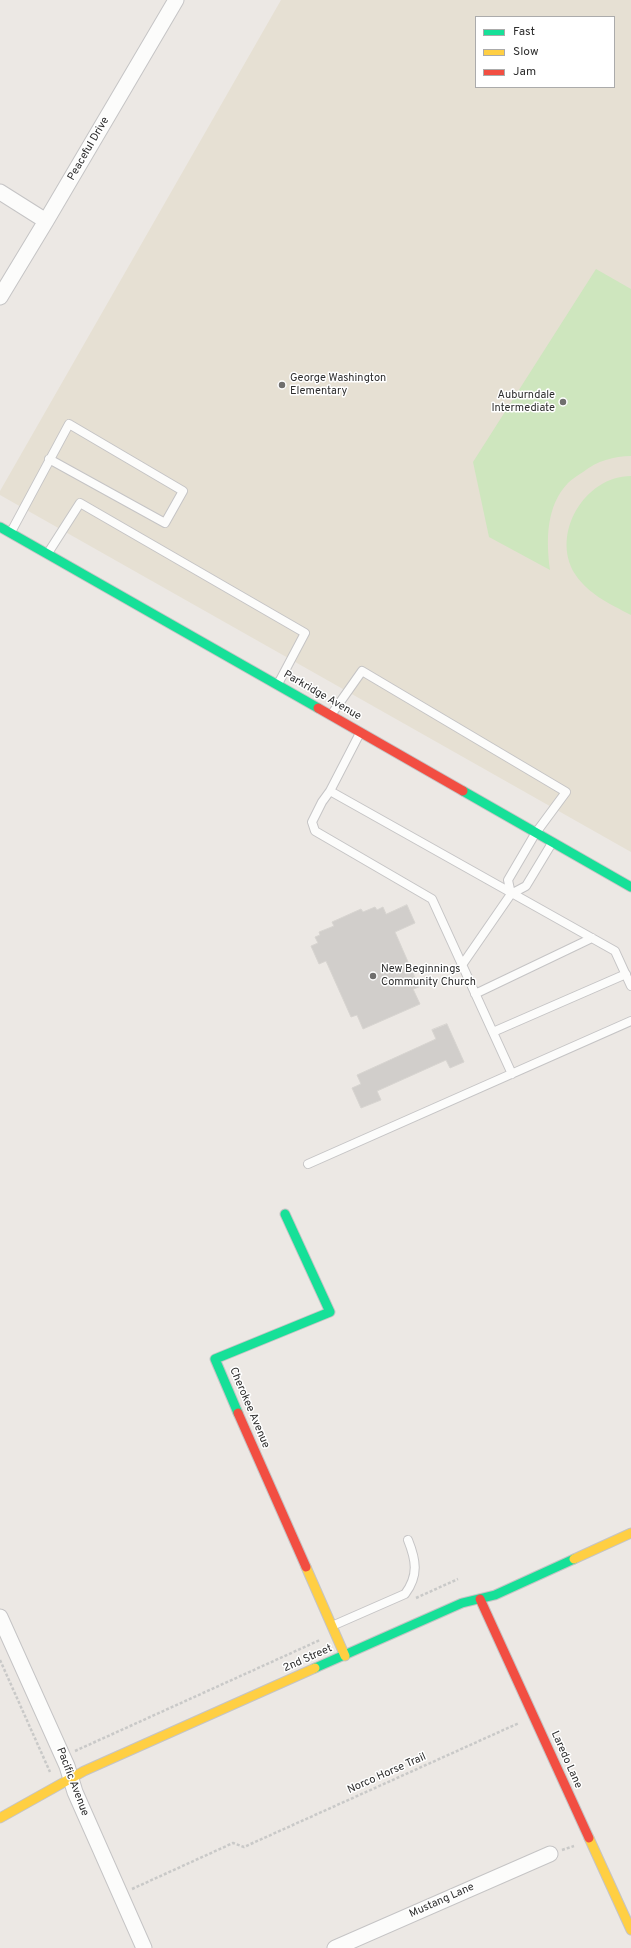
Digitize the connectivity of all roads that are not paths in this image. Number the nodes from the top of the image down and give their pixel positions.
1 (176, 0) edge
2 (0, 192) edge
3 (46, 221) junction
4 (0, 297) edge
5 (49, 459) junction
6 (0, 527) edge
7 (11, 533) junction
8 (48, 554) junction
9 (277, 685) junction
10 (331, 715) junction
11 (361, 732) junction
12 (330, 790) junction
13 (536, 834) junction
14 (552, 843) junction
15 (631, 887) edge
16 (511, 894) junction
17 (592, 938) junction
18 (462, 965) junction
19 (626, 974) junction
20 (631, 986) edge
21 (475, 994) junction
22 (631, 1021) edge
23 (493, 1032) junction
24 (512, 1074) junction
25 (308, 1164) dead end
26 (285, 1214) dead end
27 (631, 1533) edge
28 (408, 1540) dead end
29 (480, 1599) junction
30 (0, 1617) edge
31 (333, 1630) junction
32 (345, 1656) junction
33 (70, 1779) junction
34 (0, 1818) edge
35 (550, 1854) road end
36 (631, 1930) edge
37 (144, 1948) edge
38 (335, 1948) edge

1 - 3 street, Peaceful Drive
2 - 3 street
3 - 4 street, Peaceful Drive
5 - 5 lane
5 - 7 lane
6 - 7 street, Parkridge Avenue
7 - 8 street, Parkridge Avenue
8 - 9 street, Parkridge Avenue
8 - 9 lane
9 - 10 street, Parkridge Avenue
10 - 11 street, Parkridge Avenue
10 - 13 lane
11 - 12 lane
11 - 13 street, Parkridge Avenue
12 - 16 lane
12 - 18 lane
13 - 14 street, Parkridge Avenue
13 - 16 lane
14 - 15 street, Parkridge Avenue
14 - 16 lane
16 - 17 lane
16 - 18 lane
17 - 19 lane
17 - 21 lane
18 - 21 lane
19 - 20 lane
19 - 23 lane
21 - 23 lane
22 - 24 lane
23 - 24 lane
24 - 25 lane
26 - 31 street, Cherokee Avenue
27 - 29 street, 2nd Street
28 - 31 lane
29 - 32 street, 2nd Street
29 - 36 street, Laredo Lane
30 - 33 street, Pacific Avenue
31 - 32 street, Cherokee Avenue
32 - 33 street, 2nd Street
33 - 34 street, 2nd Street
33 - 37 street, Pacific Avenue
35 - 38 street, Mustang Lane

